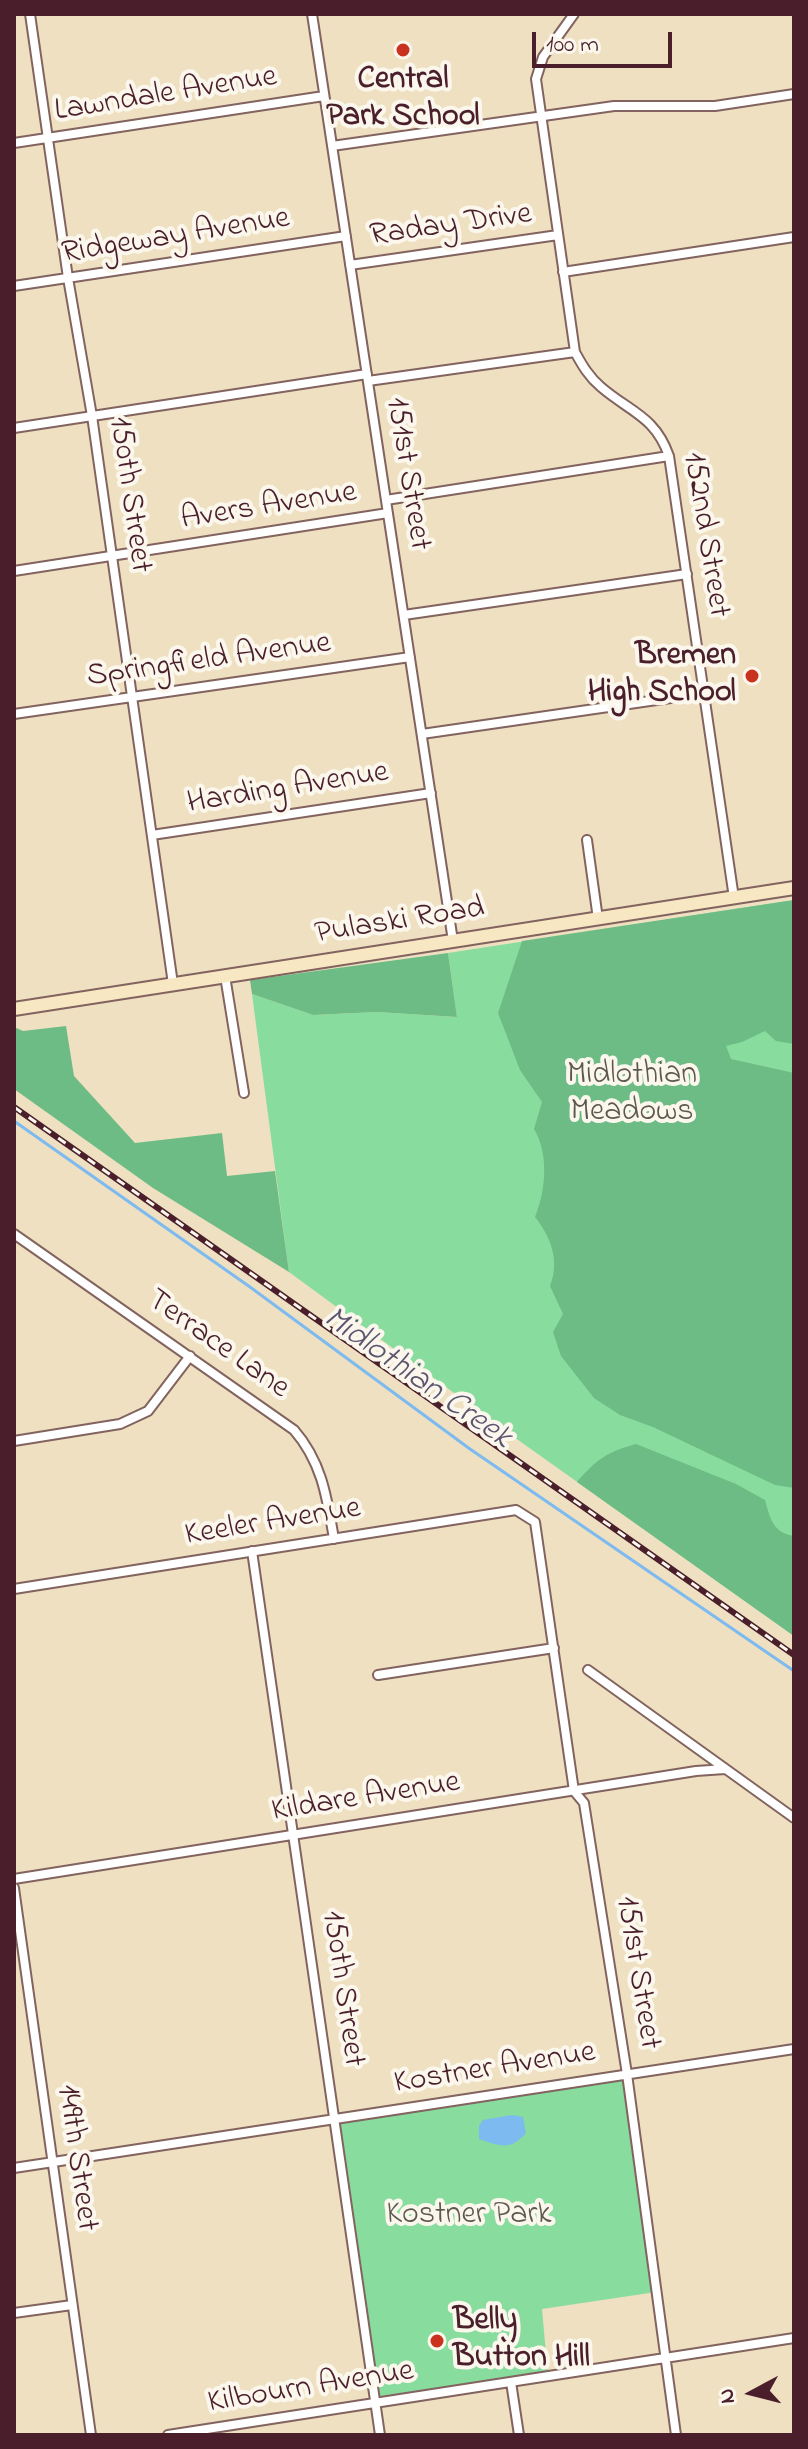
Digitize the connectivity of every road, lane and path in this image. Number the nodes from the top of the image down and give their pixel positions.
1 (30, 14) edge
2 (312, 14) edge
3 (574, 14) edge
4 (794, 94) edge
5 (324, 96) junction
6 (540, 116) junction
7 (48, 138) junction
8 (14, 143) edge
9 (332, 146) junction
10 (558, 235) junction
11 (346, 236) junction
12 (794, 237) edge
13 (350, 265) junction
14 (563, 272) junction
15 (68, 278) junction
16 (14, 286) edge
17 (575, 352) junction
18 (367, 377) junction
19 (92, 416) junction
20 (14, 428) edge
21 (669, 456) junction
22 (386, 500) junction
23 (388, 513) junction
24 (112, 556) junction
25 (14, 571) edge
26 (687, 574) junction
27 (404, 615) junction
28 (410, 657) junction
29 (705, 693) junction
30 (132, 696) junction
31 (14, 714) edge
32 (422, 734) junction
33 (431, 793) junction
34 (152, 835) junction
35 (587, 840) dead end
36 (794, 888) edge
37 (734, 898) junction
38 (598, 919) junction
39 (453, 941) junction
40 (225, 976) junction
41 (173, 984) junction
42 (14, 1009) edge
43 (244, 1093) dead end
44 (14, 1234) edge
45 (190, 1356) junction
46 (14, 1441) edge
47 (535, 1522) joint
48 (334, 1539) junction
49 (252, 1551) junction
50 (14, 1589) edge
51 (554, 1648) junction
52 (588, 1670) dead end
53 (378, 1675) dead end
54 (725, 1769) junction
55 (574, 1791) junction
56 (794, 1818) edge
57 (293, 1835) junction
58 (14, 1879) edge
59 (14, 1888) edge
60 (794, 2049) edge
61 (627, 2074) junction
62 (336, 2119) junction
63 (51, 2162) junction
64 (14, 2168) edge
65 (72, 2305) junction
66 (14, 2313) edge
67 (794, 2338) edge
68 (665, 2358) junction
69 (511, 2382) junction
70 (375, 2403) junction
71 (91, 2435) edge
72 (168, 2435) edge
73 (380, 2435) edge
74 (519, 2435) edge
75 (676, 2435) edge

1 - 7 street, 150th Street
2 - 5 street, 151st Street
3 - 6 street, 152nd Street
4 - 6 street
5 - 7 street, Lawndale Avenue
5 - 9 street, 151st Street
6 - 9 street
6 - 10 street, 152nd Street
7 - 8 street, Lawndale Avenue
7 - 15 street, 150th Street
9 - 11 street, 151st Street
10 - 13 street, Raday Drive
10 - 14 street, 152nd Street
11 - 13 street, 151st Street
11 - 15 street, Ridgeway Avenue
12 - 14 street
13 - 18 street, 151st Street
14 - 17 street, 152nd Street
15 - 16 street, Ridgeway Avenue
15 - 19 street, 150th Street
17 - 18 street
17 - 21 street, 152nd Street
18 - 19 street
18 - 22 street, 151st Street
19 - 20 street
19 - 24 street, 150th Street
21 - 22 street, Avers Avenue
21 - 26 street, 152nd Street
22 - 23 street, 151st Street
23 - 24 street, Avers Avenue
23 - 27 street, 151st Street
24 - 25 street, Avers Avenue
24 - 30 street, 150th Street
26 - 27 street
26 - 29 street, 152nd Street
27 - 28 street, 151st Street
28 - 30 street, Springfield Avenue
28 - 32 street, 151st Street
29 - 32 street, Harding Avenue
29 - 37 street, 152nd Street
30 - 31 street, Springfield Avenue
30 - 34 street, 150th Street
32 - 33 street, 151st Street
33 - 34 street, Harding Avenue
33 - 39 street, 151st Street
34 - 41 street, 150th Street
35 - 38 street
36 - 37 main road, Pulaski Road
37 - 38 main road, Pulaski Road
38 - 39 main road, Pulaski Road
39 - 40 main road, Pulaski Road
40 - 41 main road, Pulaski Road
40 - 43 street
41 - 42 main road, Pulaski Road
44 - 45 street, Terrace Lane
45 - 46 street
45 - 48 street, Terrace Lane
47 - 48 street, Keeler Avenue
47 - 51 street, 151st Street
48 - 49 street, Keeler Avenue
49 - 50 street, Keeler Avenue
49 - 57 street, 150th Street
51 - 53 street
51 - 55 street, 151st Street
52 - 54 street
54 - 55 street, Kildare Avenue
54 - 56 street
55 - 57 street, Kildare Avenue
55 - 61 street, 151st Street
57 - 58 street, Kildare Avenue
57 - 62 street, 150th Street
59 - 63 street, 149th Street
60 - 61 street, Kostner Avenue
61 - 62 street, Kostner Avenue
61 - 68 street, 151st Street
62 - 63 street, Kostner Avenue
62 - 70 street, 150th Street
63 - 64 street, Kostner Avenue
63 - 65 street, 149th Street
65 - 66 street
65 - 71 street, 149th Street
67 - 68 street, Kilbourn Avenue
68 - 69 street, Kilbourn Avenue
68 - 75 street, 151st Street
69 - 70 street, Kilbourn Avenue
69 - 74 street
70 - 72 street, Kilbourn Avenue
70 - 73 street, 150th Street

